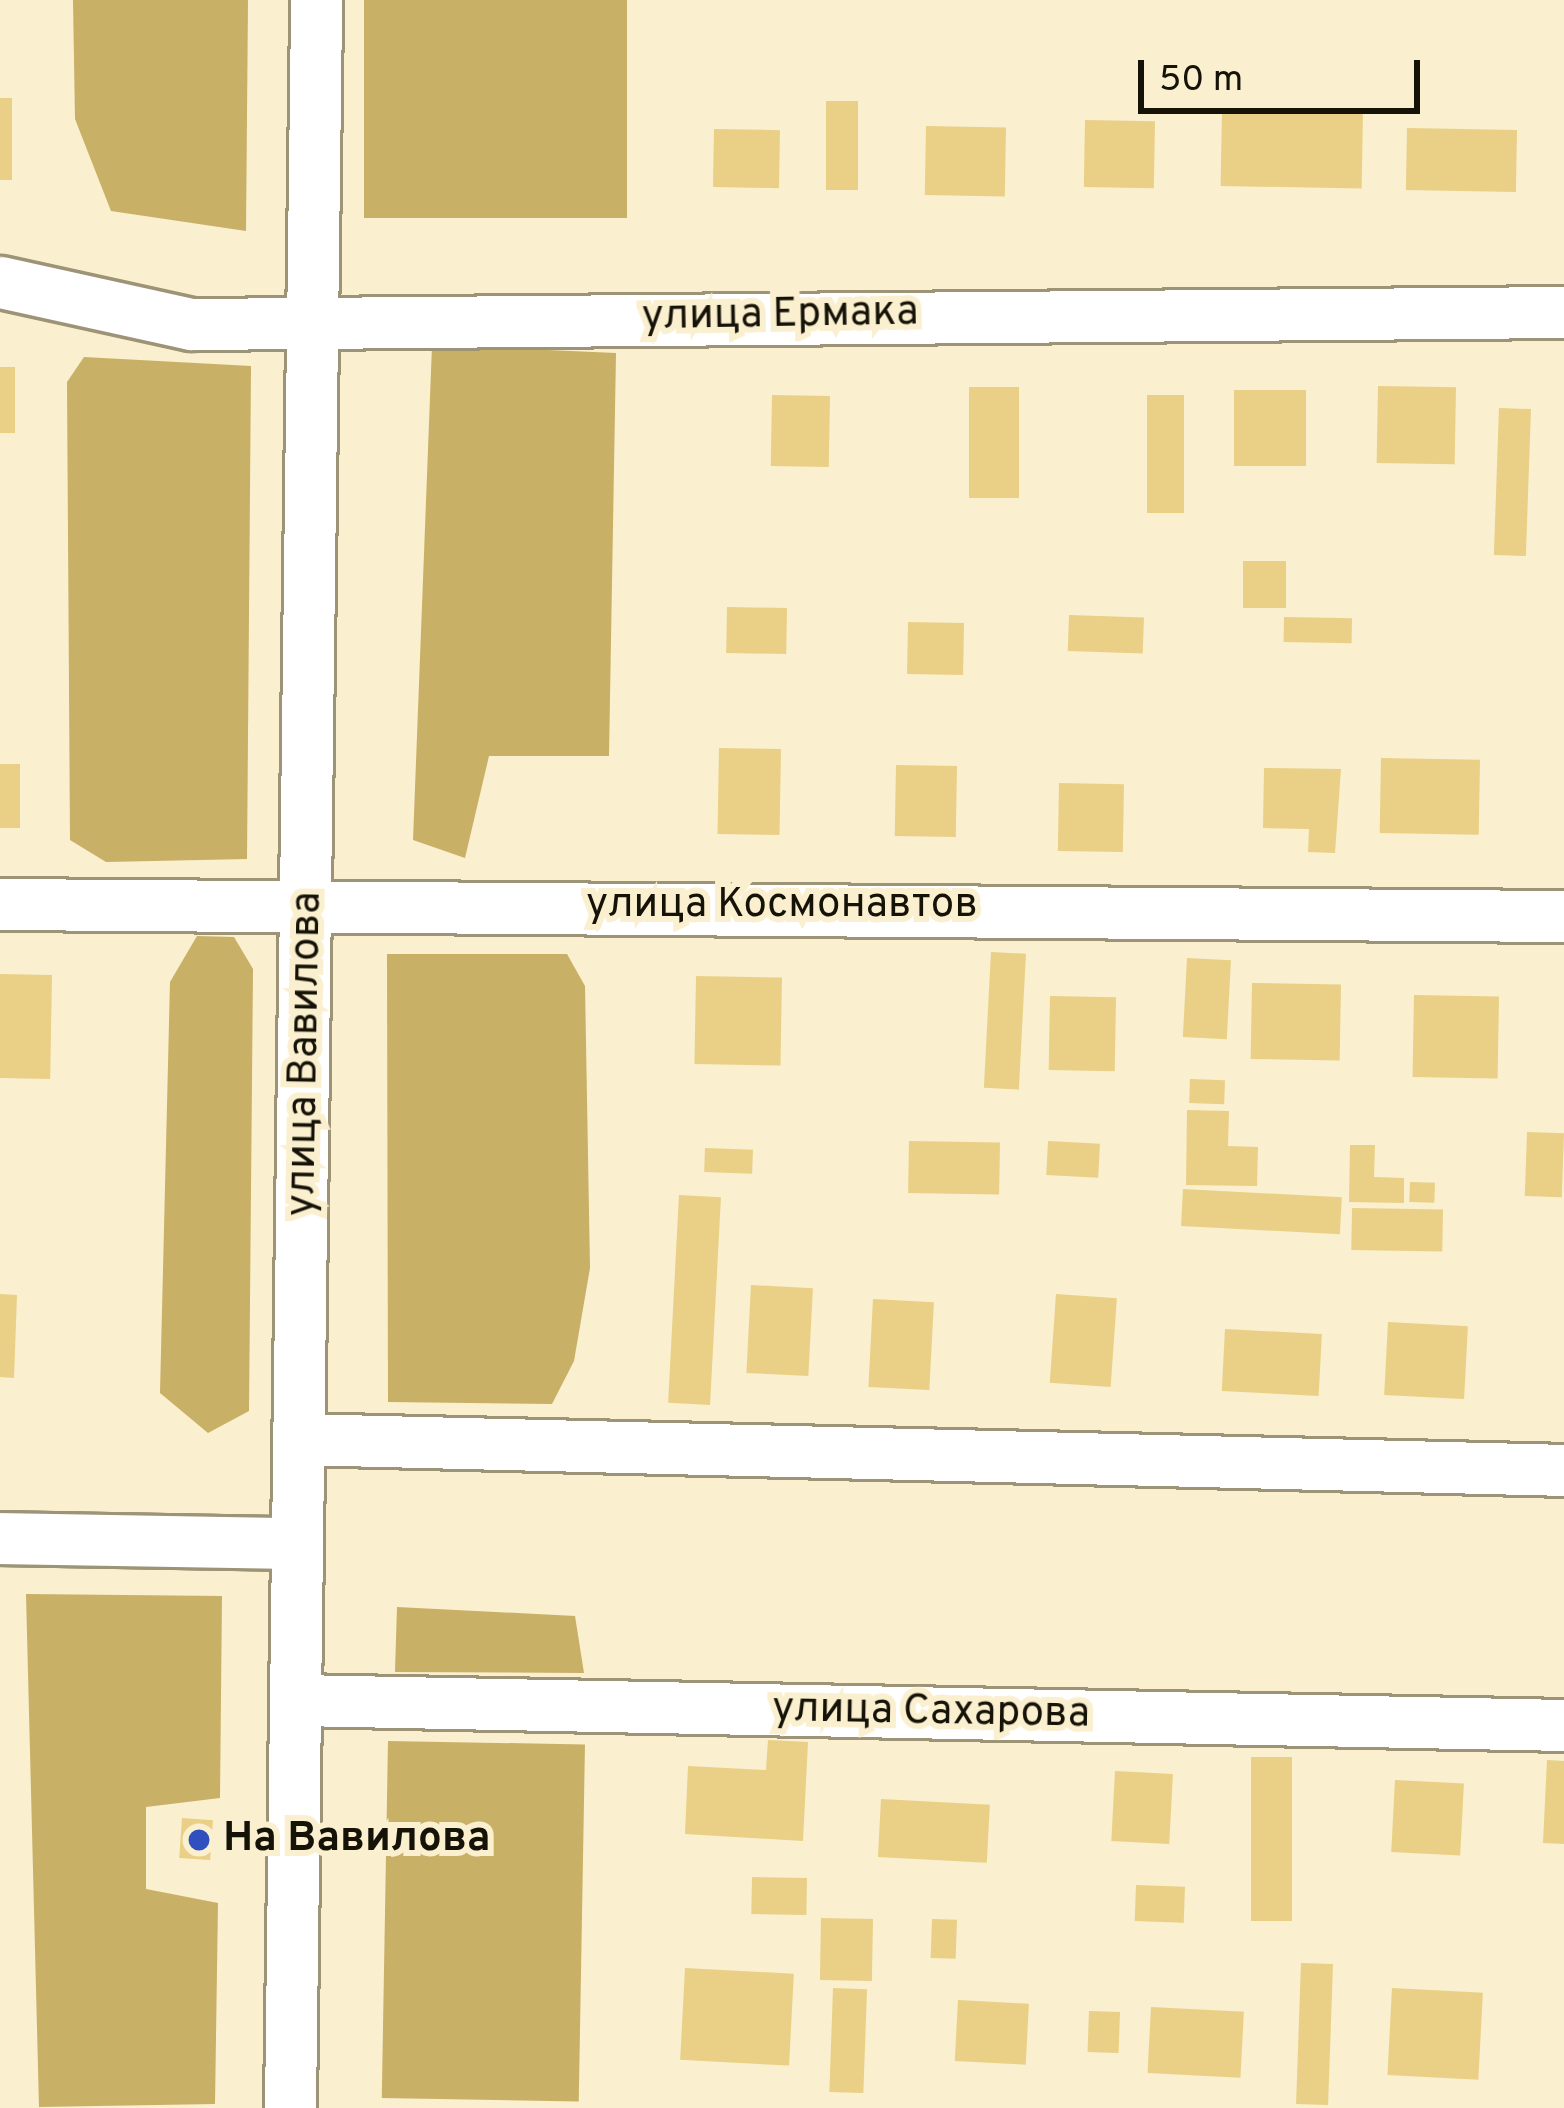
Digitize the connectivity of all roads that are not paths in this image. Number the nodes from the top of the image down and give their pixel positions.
1 (316, 0) edge
2 (0, 282) edge
3 (1564, 312) edge
4 (315, 324) junction
5 (0, 904) edge
6 (308, 905) junction
7 (1564, 916) edge
8 (299, 1439) junction
9 (1564, 1470) edge
10 (0, 1538) edge
11 (297, 1544) junction
12 (298, 1700) junction
13 (1564, 1725) edge
14 (290, 2108) edge

1 - 4 street, улица Вавилова
2 - 4 street, улица Ермака
3 - 4 street, улица Ермака
4 - 6 street, улица Вавилова
5 - 6 street, улица Космонавтов
6 - 7 street, улица Космонавтов
6 - 8 street, улица Вавилова
8 - 9 street
8 - 11 street, улица Вавилова
10 - 11 street
11 - 12 street, улица Вавилова
12 - 13 street, улица Сахарова
12 - 14 street, улица Вавилова

